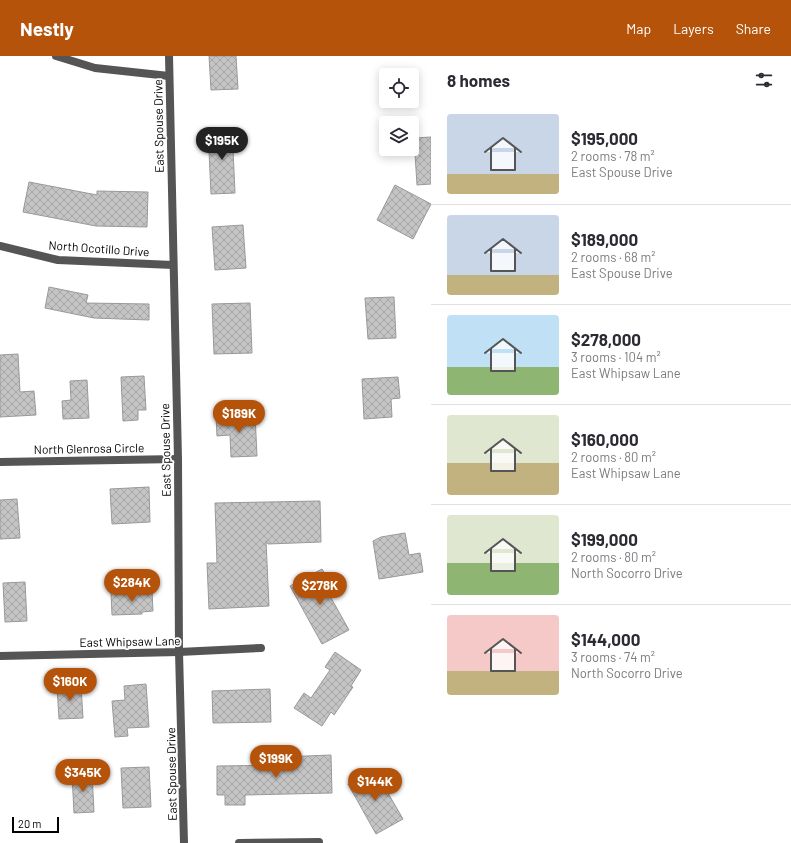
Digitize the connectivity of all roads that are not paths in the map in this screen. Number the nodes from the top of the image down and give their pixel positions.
1 (56, 56) edge
2 (169, 56) edge
3 (169, 76) junction
4 (0, 246) edge
5 (173, 265) junction
6 (178, 458) junction
7 (0, 462) edge
8 (261, 648) dead end
9 (180, 652) junction
10 (0, 656) edge
11 (319, 842) dead end
12 (184, 843) edge
13 (239, 843) edge

1 - 3 street
2 - 3 street, East Spouse Drive
3 - 5 street, East Spouse Drive
4 - 5 street, North Ocotillo Drive
5 - 6 street, East Spouse Drive
6 - 7 street, North Glenrosa Circle
6 - 9 street, East Spouse Drive
8 - 9 street, East Whipsaw Lane
9 - 10 street, East Whipsaw Lane
9 - 12 street, East Spouse Drive
11 - 13 street

